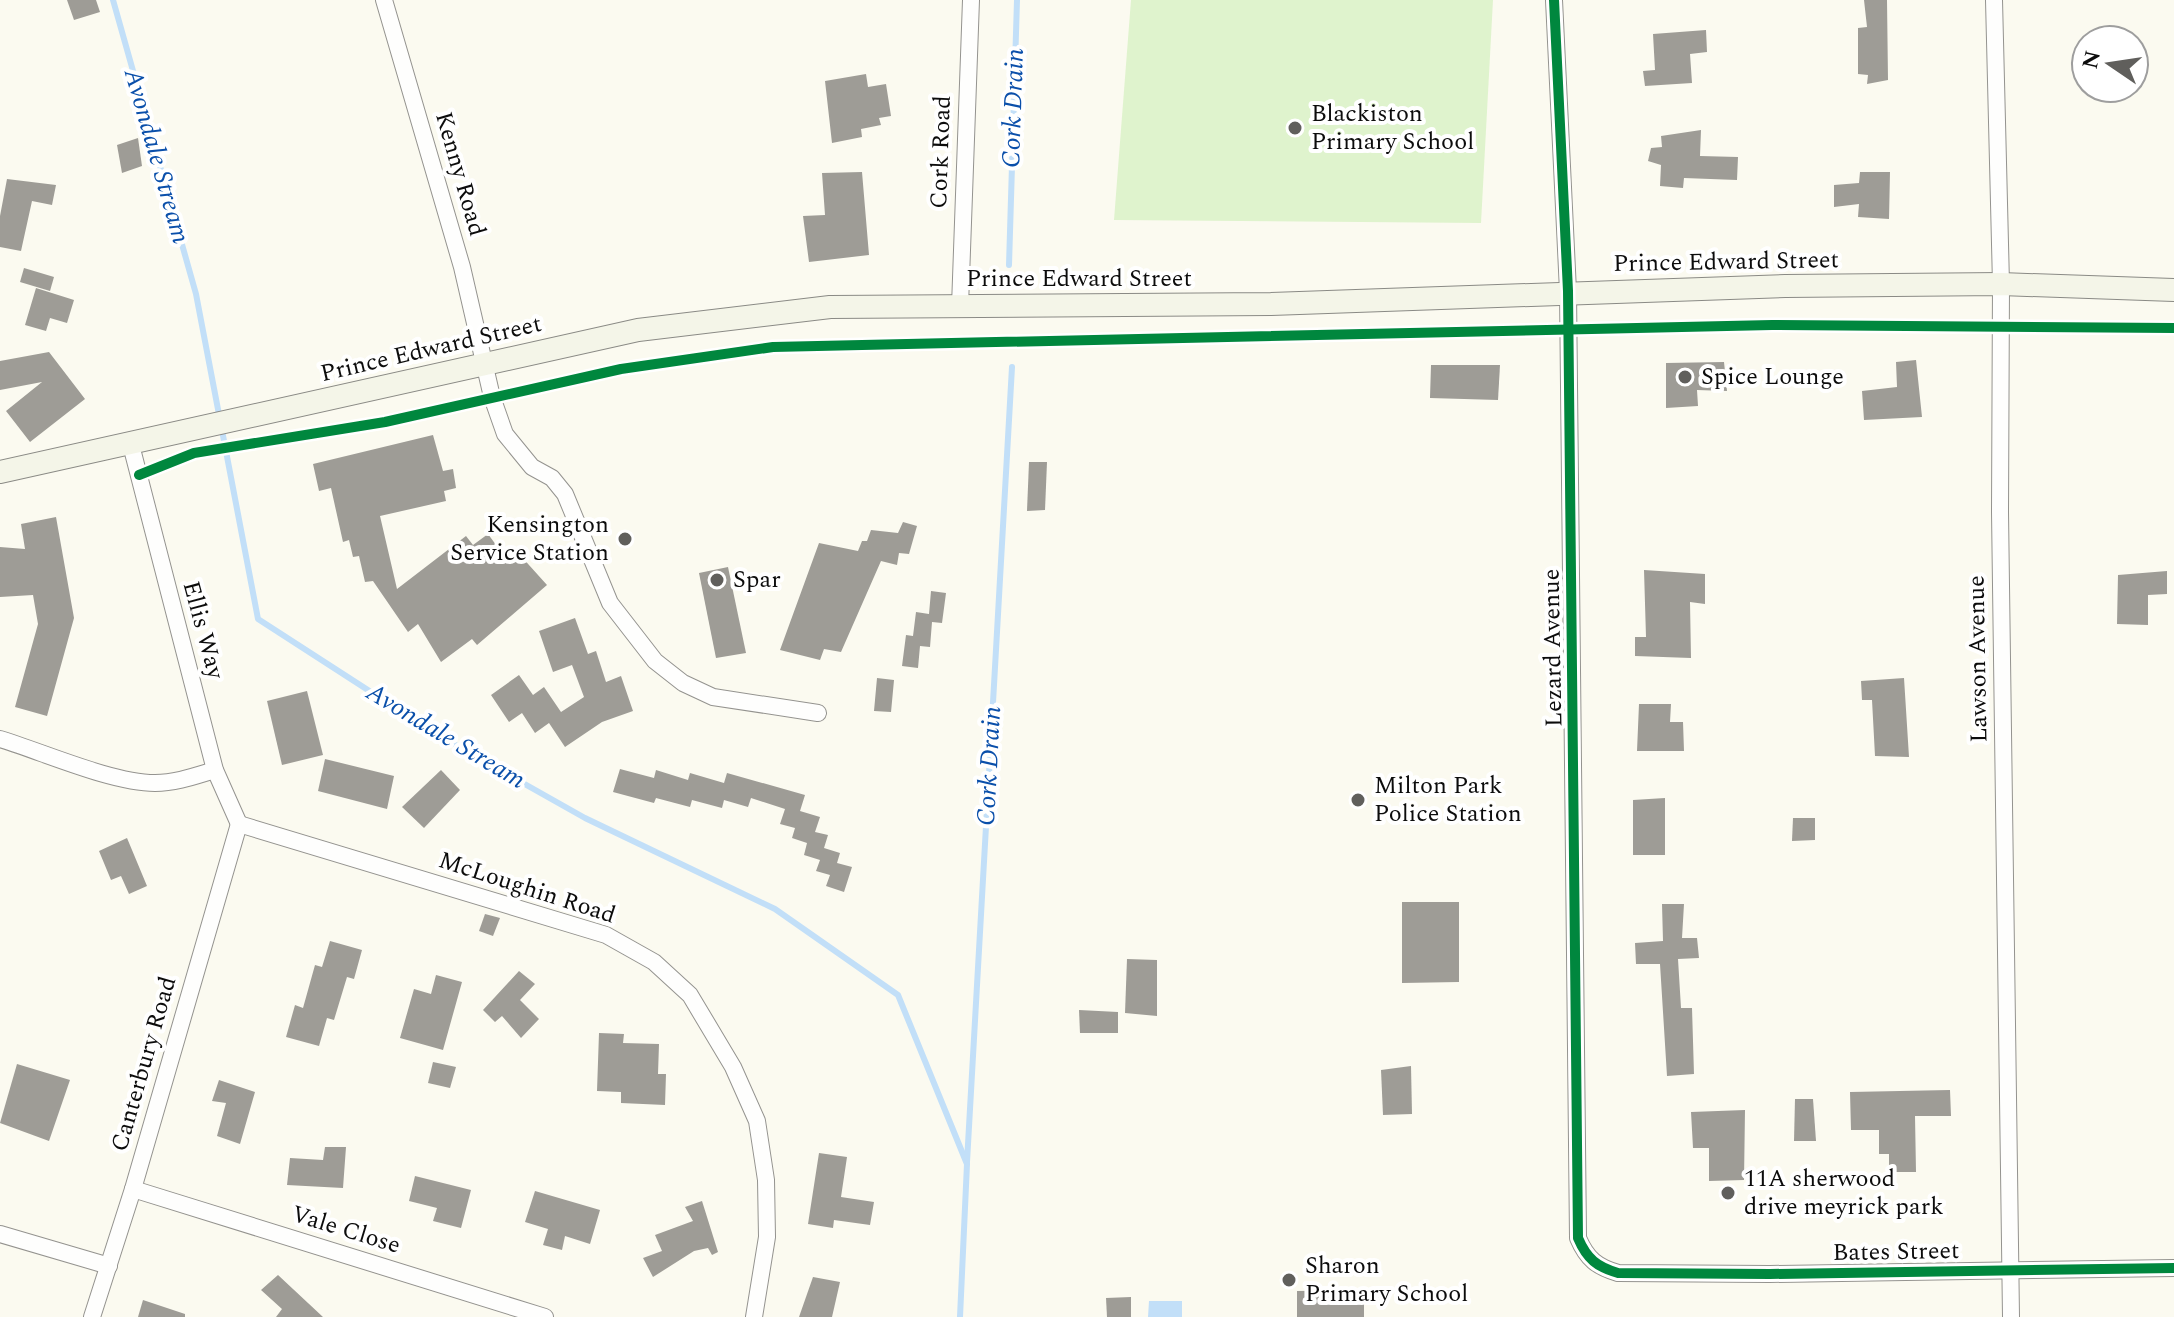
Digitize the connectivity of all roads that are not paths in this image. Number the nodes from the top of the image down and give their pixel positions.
1 (384, 0) edge
2 (971, 0) edge
3 (1554, 0) edge
4 (1994, 0) edge
5 (2001, 284) junction
6 (2174, 290) edge
7 (1568, 291) junction
8 (960, 306) junction
9 (484, 363) junction
10 (131, 445) junction
11 (0, 472) edge
12 (818, 713) dead end
13 (0, 739) edge
14 (215, 770) junction
15 (239, 824) junction
16 (133, 1189) junction
17 (0, 1234) edge
18 (109, 1266) junction
19 (2174, 1268) edge
20 (2011, 1270) junction
21 (1618, 1273) joint
22 (92, 1317) edge
23 (545, 1317) edge
24 (754, 1317) edge
25 (2011, 1317) edge

1 - 9 street, Kenny Road
2 - 8 street, Cork Road
3 - 7 street, Lezard Avenue
4 - 5 street, Lawson Avenue
5 - 6 main road, Prince Edward Street
5 - 7 main road, Prince Edward Street
5 - 20 street, Lawson Avenue
7 - 8 main road, Prince Edward Street
7 - 21 street, Lezard Avenue
8 - 9 main road, Prince Edward Street
9 - 10 main road, Prince Edward Street
9 - 12 street, Kenny Road
10 - 11 main road, Prince Edward Street
10 - 14 street, Ellis Way
13 - 14 street
14 - 15 street, Ellis Way
15 - 16 street, Canterbury Road
15 - 24 street, McLoughin Road
16 - 18 street, Canterbury Road
16 - 23 street, Vale Close
17 - 18 street
18 - 22 street, Canterbury Road
19 - 20 street, Bates Street
20 - 21 street, Bates Street
20 - 25 street, Lawson Avenue

